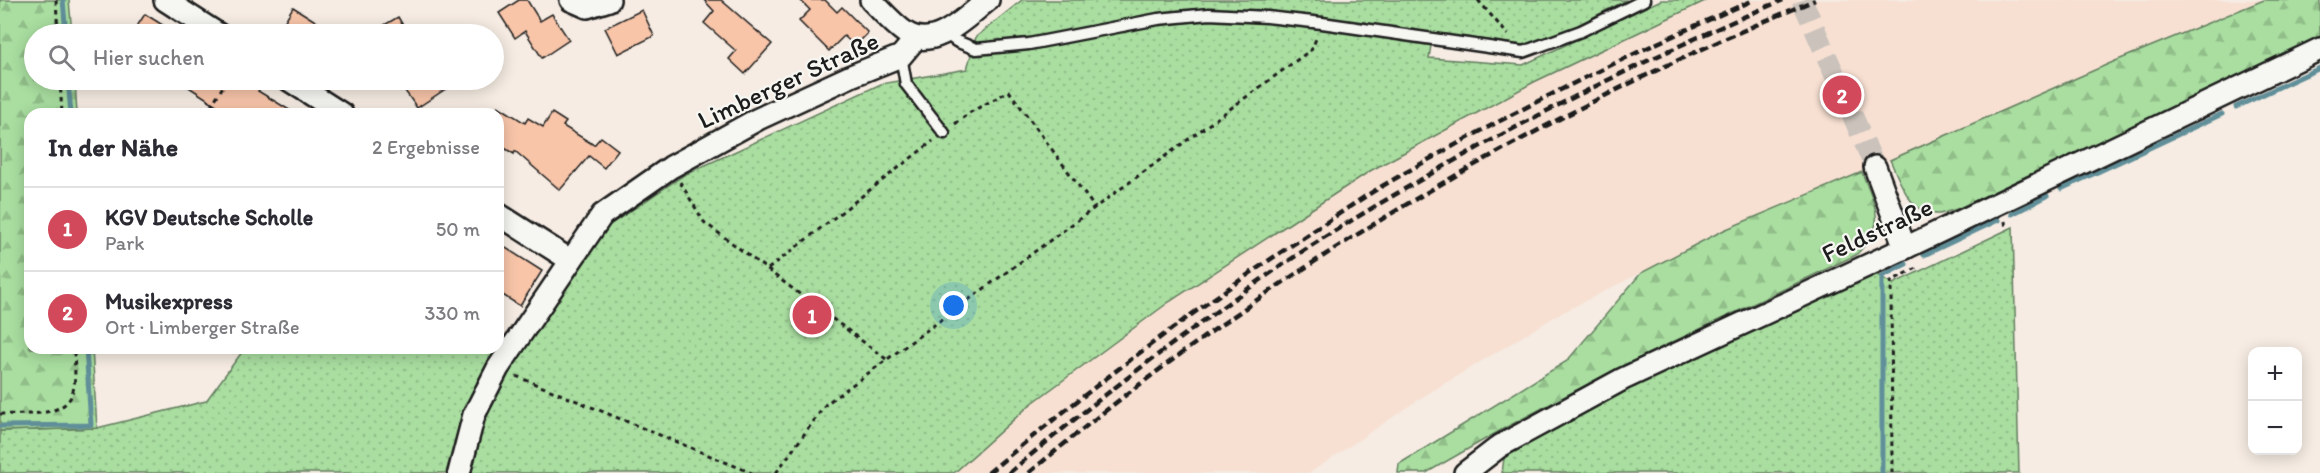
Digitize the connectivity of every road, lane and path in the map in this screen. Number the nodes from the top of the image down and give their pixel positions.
1 (56, 0) edge
2 (165, 0) edge
3 (571, 0) edge
4 (609, 0) edge
5 (871, 0) edge
6 (988, 0) edge
7 (1478, 0) edge
8 (1644, 0) edge
9 (1322, 23) junction
10 (57, 24) edge
11 (202, 24) edge
12 (945, 33) junction
13 (916, 38) junction
14 (2320, 49) edge
15 (1523, 52) junction
16 (902, 56) junction
17 (61, 90) edge
18 (221, 90) edge
19 (304, 90) edge
20 (62, 108) edge
21 (210, 108) edge
22 (332, 108) edge
23 (944, 132) junction
24 (671, 167) junction
25 (1875, 167) tunnel mouth
26 (1095, 208) junction
27 (504, 218) edge
28 (1905, 248) junction
29 (570, 260) junction
30 (768, 268) junction
31 (74, 354) edge
32 (886, 359) junction
33 (498, 368) junction
34 (0, 414) edge
35 (459, 473) edge
36 (752, 473) edge
37 (776, 473) edge
38 (1465, 473) edge
39 (1892, 473) edge

1 - 10 path
2 - 11 street
3 - 4 street
5 - 13 street
6 - 12 street
7 - 15 path
8 - 15 lane
9 - 12 lane
9 - 15 lane
9 - 26 path
12 - 13 street, Limberger Straße
13 - 16 street, Limberger Straße
14 - 28 street, Feldstraße
16 - 23 lane
16 - 24 street, Limberger Straße
17 - 20 path
18 - 21 path
19 - 22 street
23 - 26 path
23 - 30 path
24 - 29 street, Limberger Straße
24 - 30 path
25 - 28 street
26 - 32 path
27 - 29 street
28 - 38 street, Feldstraße
28 - 39 path
29 - 33 street, Limberger Straße
30 - 32 path
31 - 34 path
32 - 37 path
33 - 35 street, Limberger Straße
33 - 36 path

